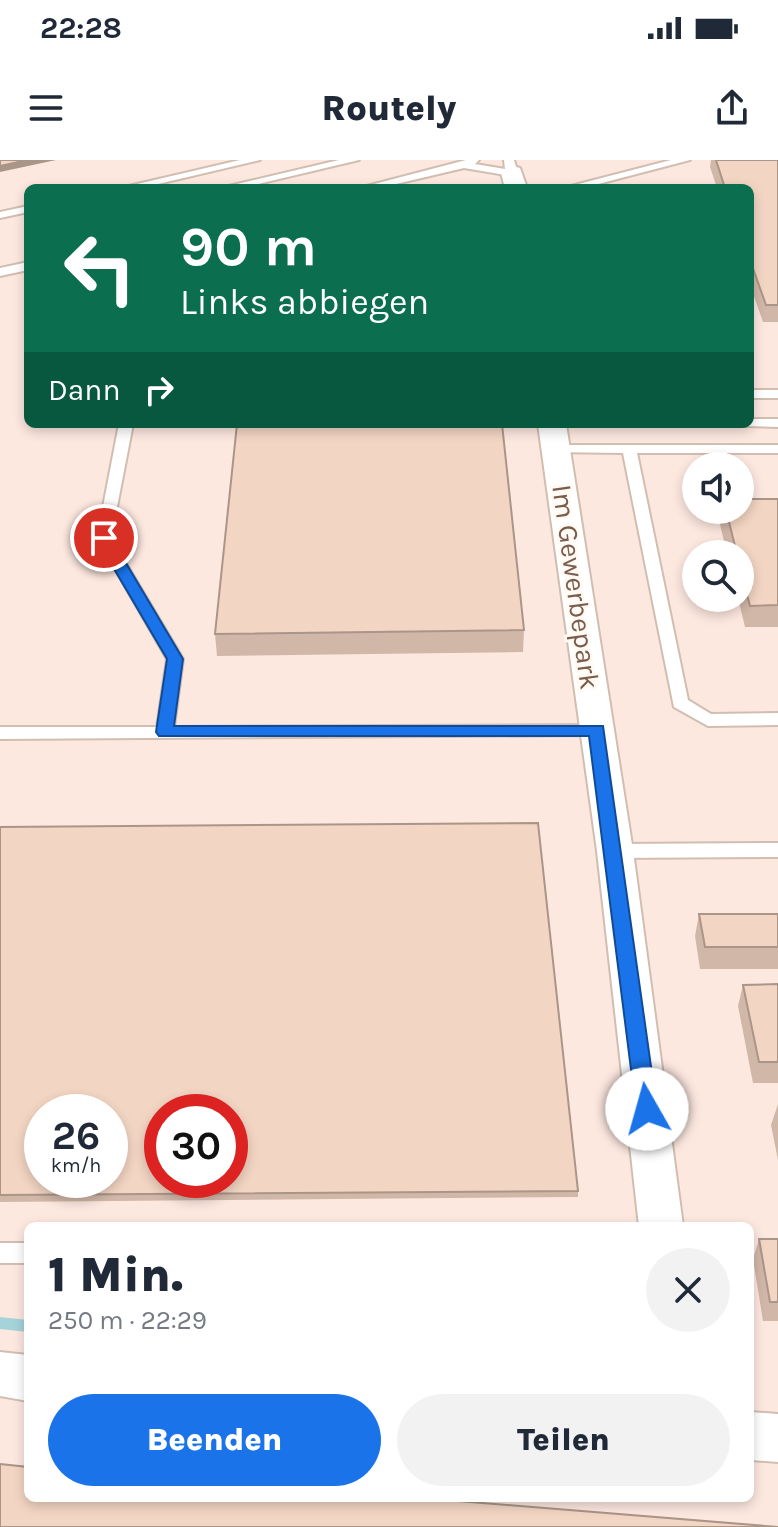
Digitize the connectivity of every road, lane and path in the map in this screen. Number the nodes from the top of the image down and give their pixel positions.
1 (255, 160) edge
2 (354, 160) edge
3 (685, 160) edge
4 (469, 163) edge
5 (512, 174) edge
6 (144, 184) edge
7 (244, 184) edge
8 (382, 184) edge
9 (586, 184) edge
10 (24, 210) edge
11 (0, 215) edge
12 (24, 267) edge
13 (0, 272) edge
14 (754, 394) edge
15 (778, 394) edge
16 (754, 423) edge
17 (778, 423) edge
18 (125, 428) edge
19 (554, 436) edge
20 (629, 449) junction
21 (778, 449) edge
22 (778, 719) edge
23 (597, 731) junction
24 (165, 732) junction
25 (0, 733) edge
26 (778, 850) edge
27 (615, 851) junction
28 (661, 1222) edge
29 (0, 1253) edge
30 (24, 1253) edge
31 (0, 1374) edge
32 (24, 1377) edge
33 (754, 1436) edge
34 (778, 1438) edge

1 - 6 lane
2 - 7 lane
3 - 9 lane
4 - 5 lane
4 - 8 lane
10 - 11 lane
12 - 13 lane
14 - 15 lane
16 - 17 lane
18 - 24 lane
19 - 20 lane
19 - 23 street, Im Gewerbepark
20 - 21 lane
20 - 22 lane
23 - 24 lane
23 - 27 street, Im Gewerbepark
24 - 25 lane
26 - 27 lane
27 - 28 street, Im Gewerbepark
29 - 30 lane
31 - 32 street
33 - 34 street

